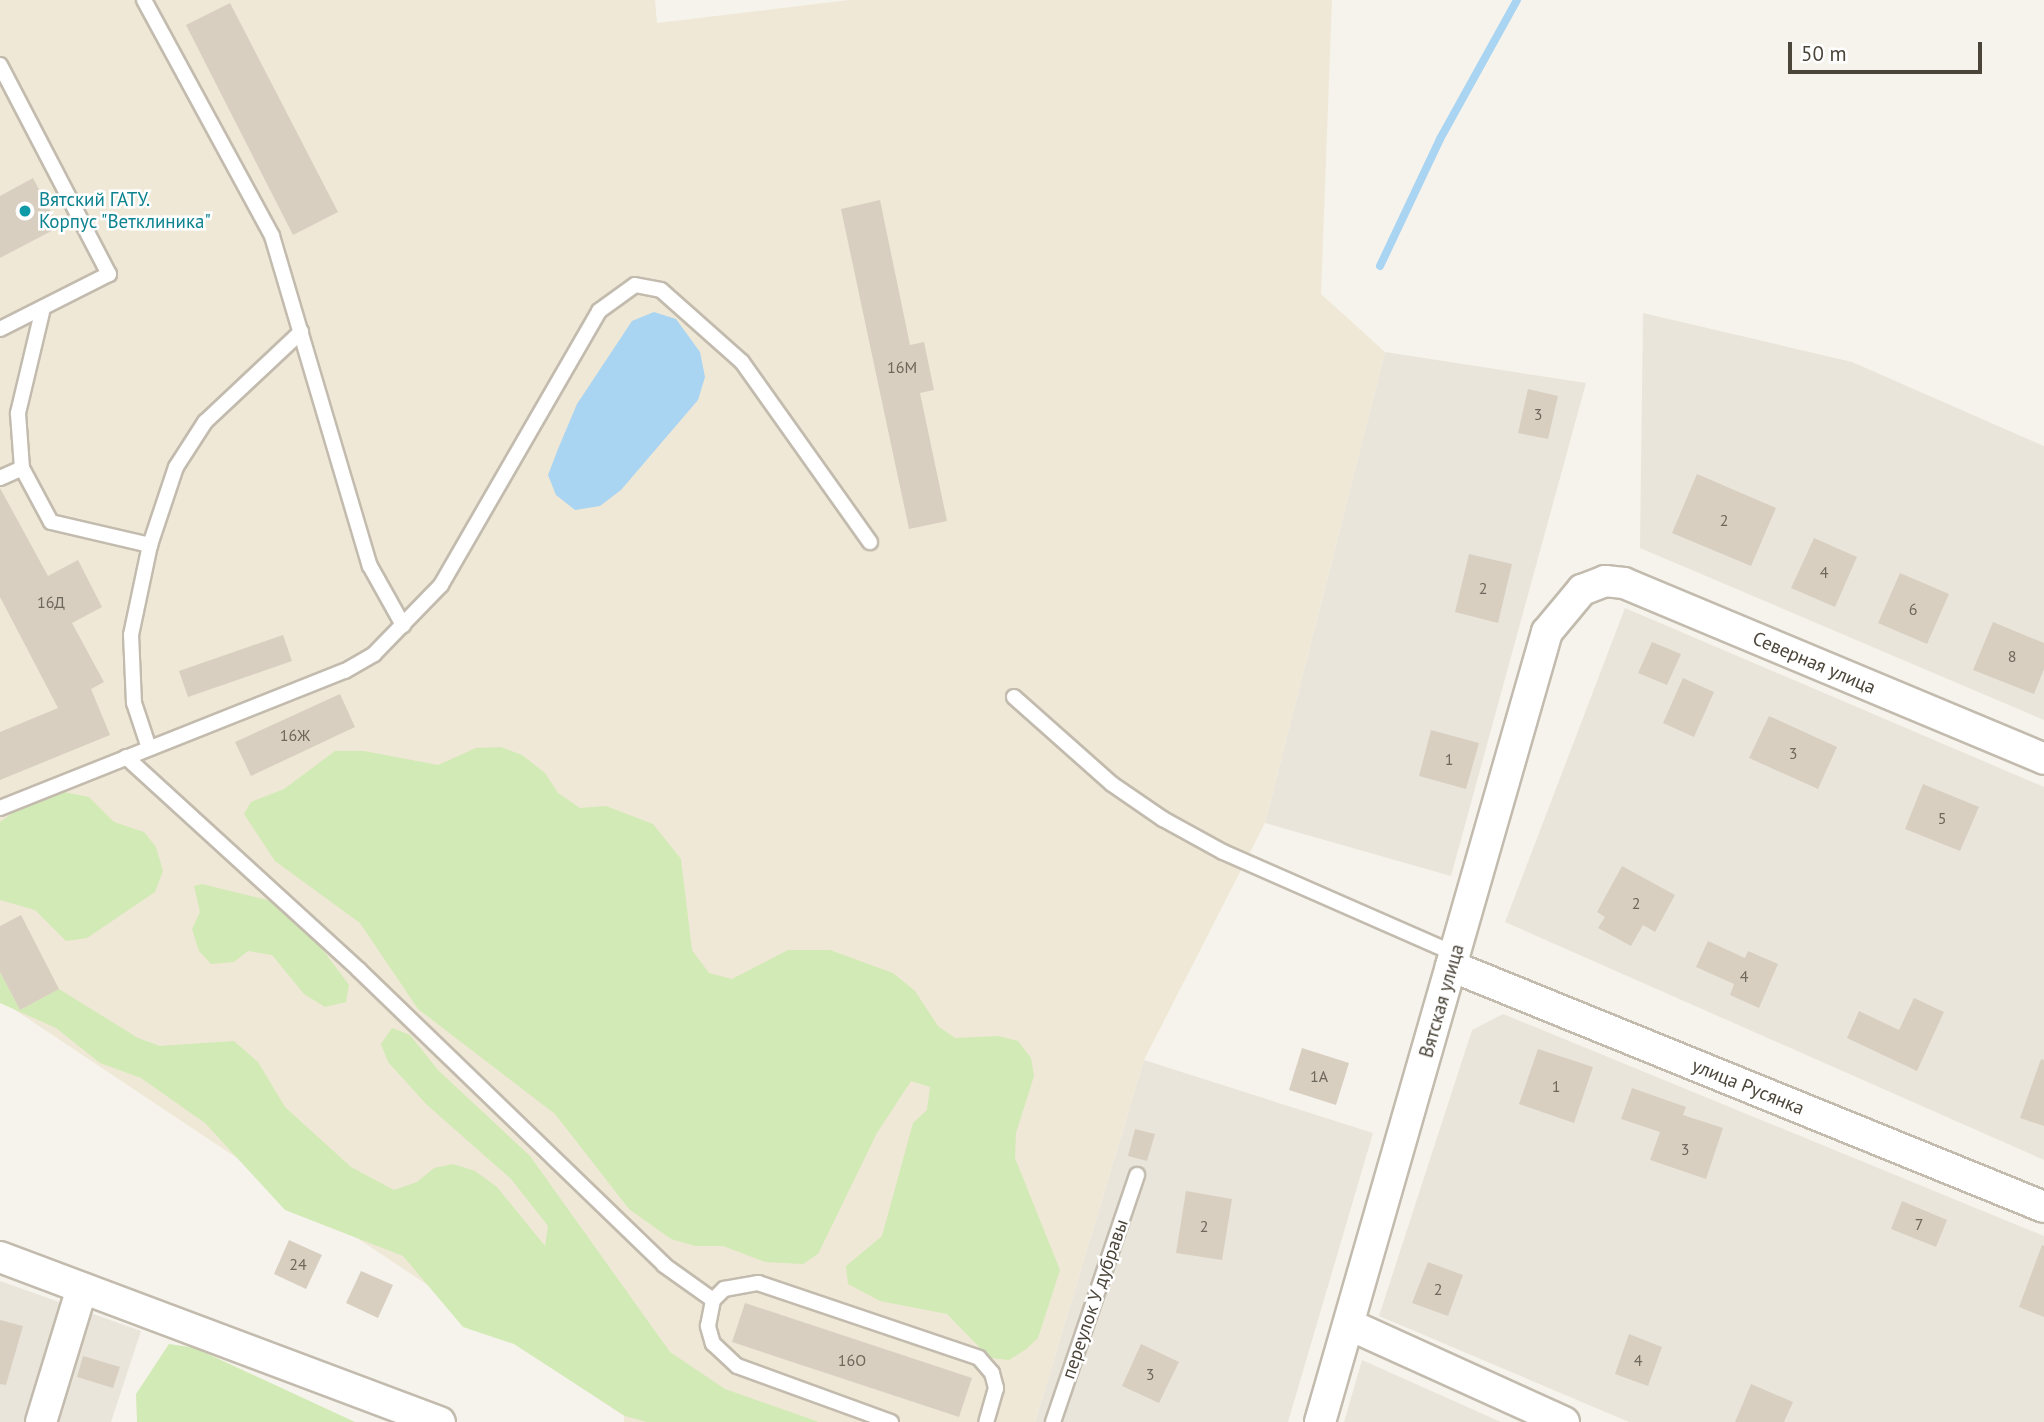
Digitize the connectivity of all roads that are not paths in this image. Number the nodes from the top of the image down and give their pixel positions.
1 (144, 0) edge
2 (0, 65) edge
3 (43, 308) junction
4 (0, 329) edge
5 (301, 332) junction
6 (22, 468) junction
7 (0, 478) edge
8 (870, 542) dead end
9 (150, 545) junction
10 (1582, 590) joint
11 (403, 625) junction
12 (1014, 697) dead end
13 (149, 748) junction
14 (126, 757) junction
15 (2044, 759) edge
16 (0, 808) edge
17 (1453, 960) junction
18 (1137, 1175) dead end
19 (2044, 1207) edge
20 (0, 1257) edge
21 (82, 1288) junction
22 (713, 1300) junction
23 (1350, 1325) junction
24 (41, 1422) edge
25 (440, 1422) edge
26 (891, 1422) edge
27 (986, 1422) edge
28 (1053, 1422) edge
29 (1320, 1422) edge
30 (1564, 1422) edge

1 - 5 lane
2 - 3 lane
3 - 4 lane
3 - 6 lane
5 - 9 lane
5 - 11 lane
6 - 7 lane
6 - 9 lane
8 - 11 lane
9 - 13 lane
10 - 15 street, Северная улица
10 - 17 street, Вятская улица
11 - 13 lane
12 - 17 lane
13 - 14 lane
14 - 16 lane
14 - 22 lane
17 - 19 street, улица Русянка
17 - 23 street, Вятская улица
18 - 28 lane, переулок У дубравы
20 - 21 street
21 - 24 street
21 - 25 street
22 - 26 lane
22 - 27 lane
23 - 29 street, Вятская улица
23 - 30 street

